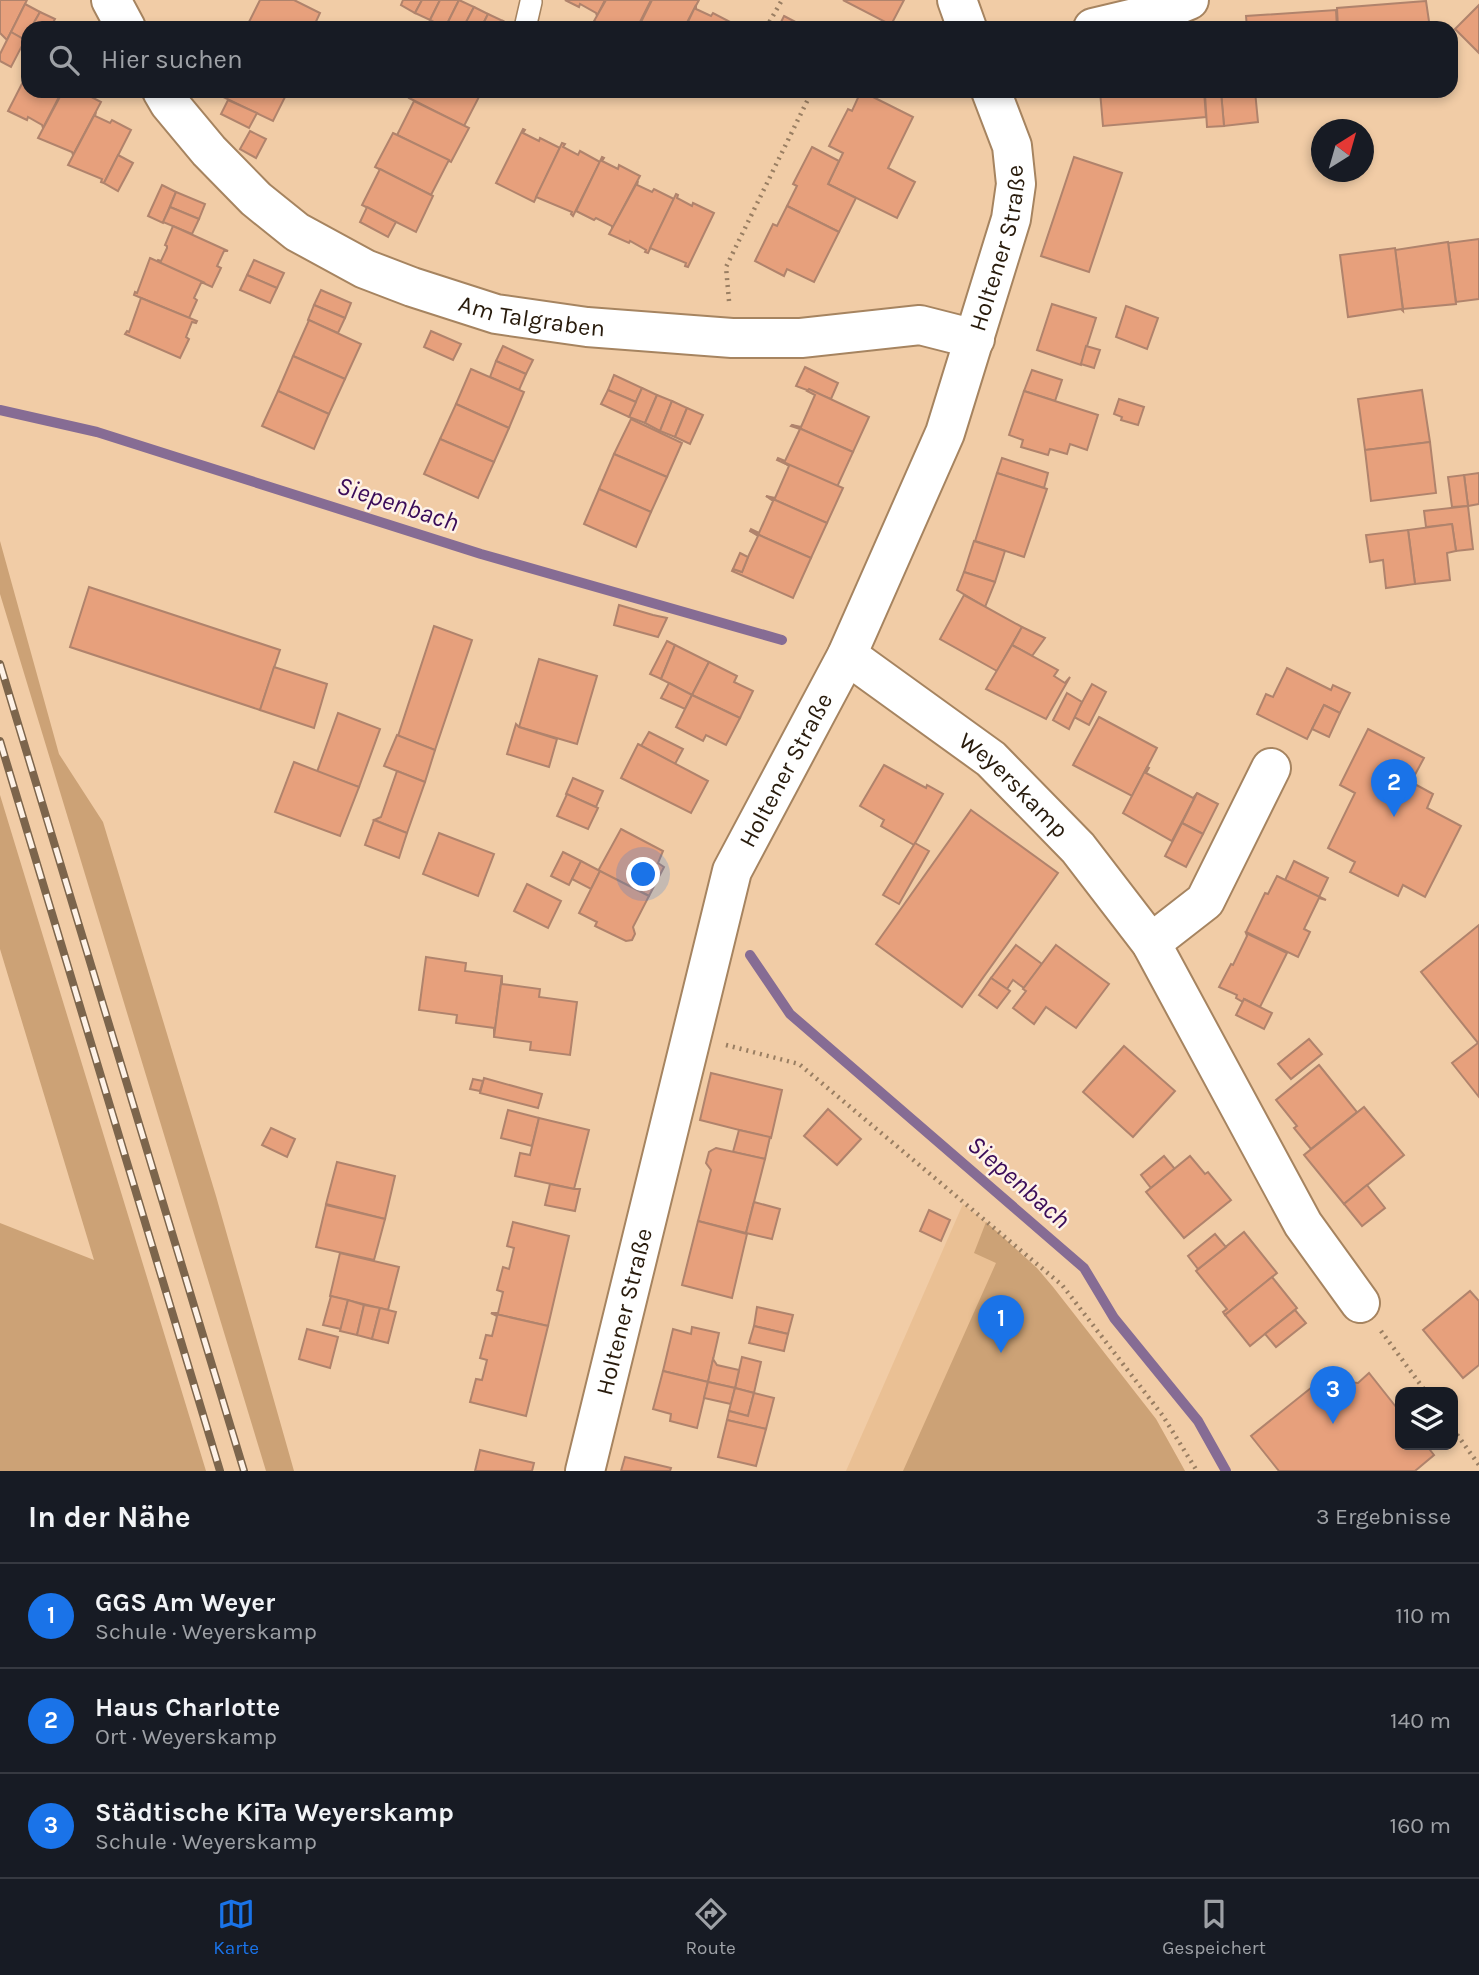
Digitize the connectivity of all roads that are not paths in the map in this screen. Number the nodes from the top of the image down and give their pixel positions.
1 (111, 0) edge
2 (957, 0) edge
3 (1189, 0) edge
4 (530, 2) dead end
5 (122, 21) edge
6 (526, 21) edge
7 (965, 21) edge
8 (1122, 21) edge
9 (166, 98) edge
10 (994, 98) edge
11 (975, 339) junction
12 (848, 655) junction
13 (1271, 768) dead end
14 (1151, 943) junction
15 (1360, 1303) road end
16 (585, 1471) edge

1 - 5 street
2 - 7 street
3 - 8 street
4 - 6 lane
9 - 11 street, Am Talgraben
10 - 11 street, Holtener Straße
11 - 12 street, Holtener Straße
12 - 14 street, Weyerskamp
12 - 16 street, Holtener Straße
13 - 14 street
14 - 15 street, Weyerskamp

